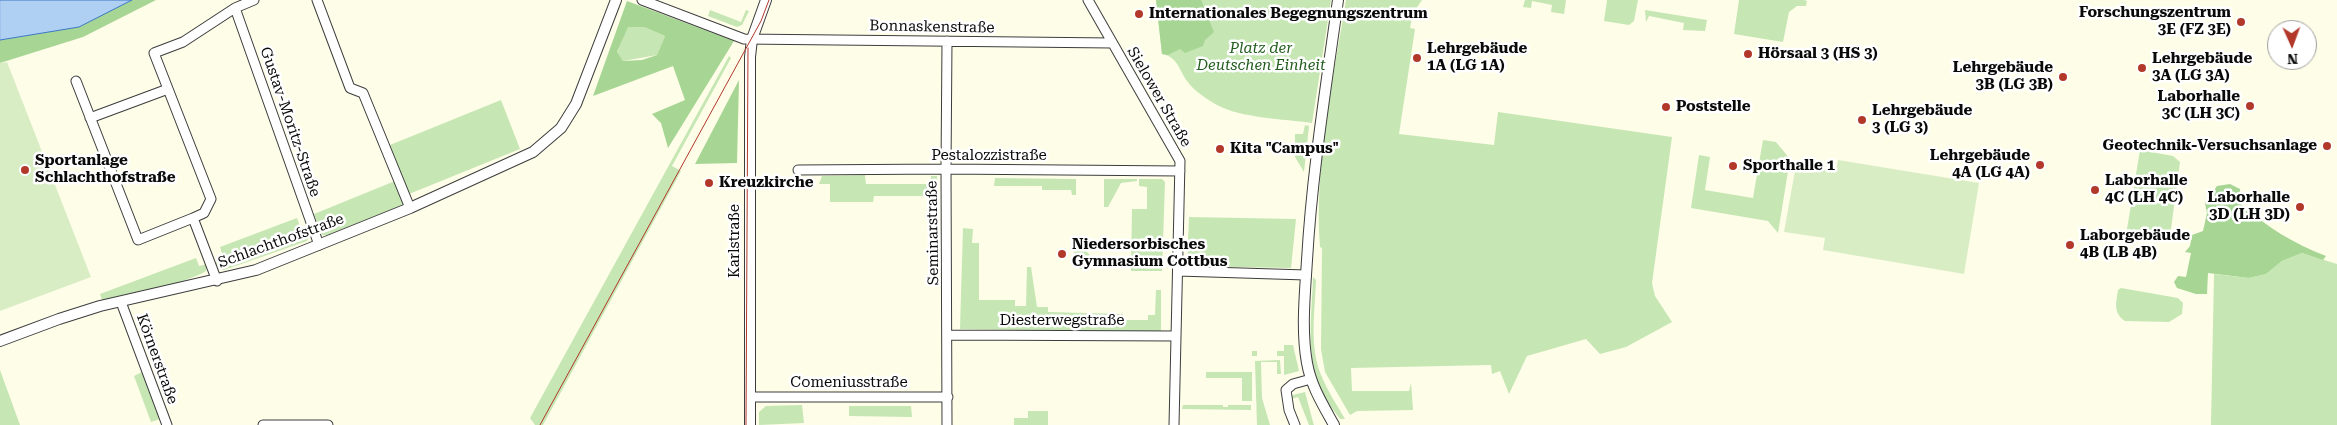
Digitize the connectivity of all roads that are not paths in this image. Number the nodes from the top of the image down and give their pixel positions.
1 (254, 0) edge
2 (317, 0) edge
3 (616, 0) edge
4 (642, 0) edge
5 (766, 0) edge
6 (1088, 0) edge
7 (1338, 0) edge
8 (236, 8) junction
9 (752, 39) junction
10 (947, 41) junction
11 (1112, 43) junction
12 (76, 81) dead end
13 (168, 88) junction
14 (90, 118) junction
15 (946, 169) junction
16 (798, 170) dead end
17 (1180, 171) junction
18 (410, 208) junction
19 (193, 218) junction
20 (320, 245) junction
21 (1178, 271) junction
22 (1306, 275) junction
23 (217, 280) junction
24 (121, 302) junction
25 (947, 335) junction
26 (1176, 336) junction
27 (0, 341) edge
28 (1311, 379) junction
29 (750, 397) junction
30 (948, 397) junction
31 (167, 425) edge
32 (263, 425) edge
33 (328, 425) edge
34 (750, 425) edge
35 (947, 425) edge
36 (1174, 425) edge
37 (1295, 425) edge
38 (1334, 425) edge

1 - 8 street
2 - 18 street
3 - 18 street, Schlachthofstraße
4 - 9 street, Bonnaskenstraße
5 - 9 street, Karlstraße
6 - 11 street, Sielower Straße
7 - 22 street
8 - 13 street
8 - 20 street, Gustav-Moritz-Straße
9 - 10 street, Bonnaskenstraße
9 - 29 street, Karlstraße
10 - 11 street, Bonnaskenstraße
10 - 15 street, Seminarstraße
11 - 17 street, Sielower Straße
12 - 14 street
13 - 14 street
13 - 19 street
14 - 19 street
15 - 16 street, Pestalozzistraße
15 - 17 street, Pestalozzistraße
15 - 25 street, Seminarstraße
17 - 21 street, Sielower Straße
18 - 20 street, Schlachthofstraße
19 - 23 street
20 - 23 street, Schlachthofstraße
21 - 22 street
21 - 26 street, Sielower Straße
22 - 28 street
23 - 24 street, Schlachthofstraße
24 - 27 street, Schlachthofstraße
24 - 31 street, Körnerstraße
25 - 26 street, Diesterwegstraße
25 - 30 street, Seminarstraße
26 - 36 street, Sielower Straße
28 - 37 street
28 - 38 street
29 - 30 street, Comeniusstraße
29 - 34 street, Karlstraße
30 - 35 street, Seminarstraße
32 - 33 street

